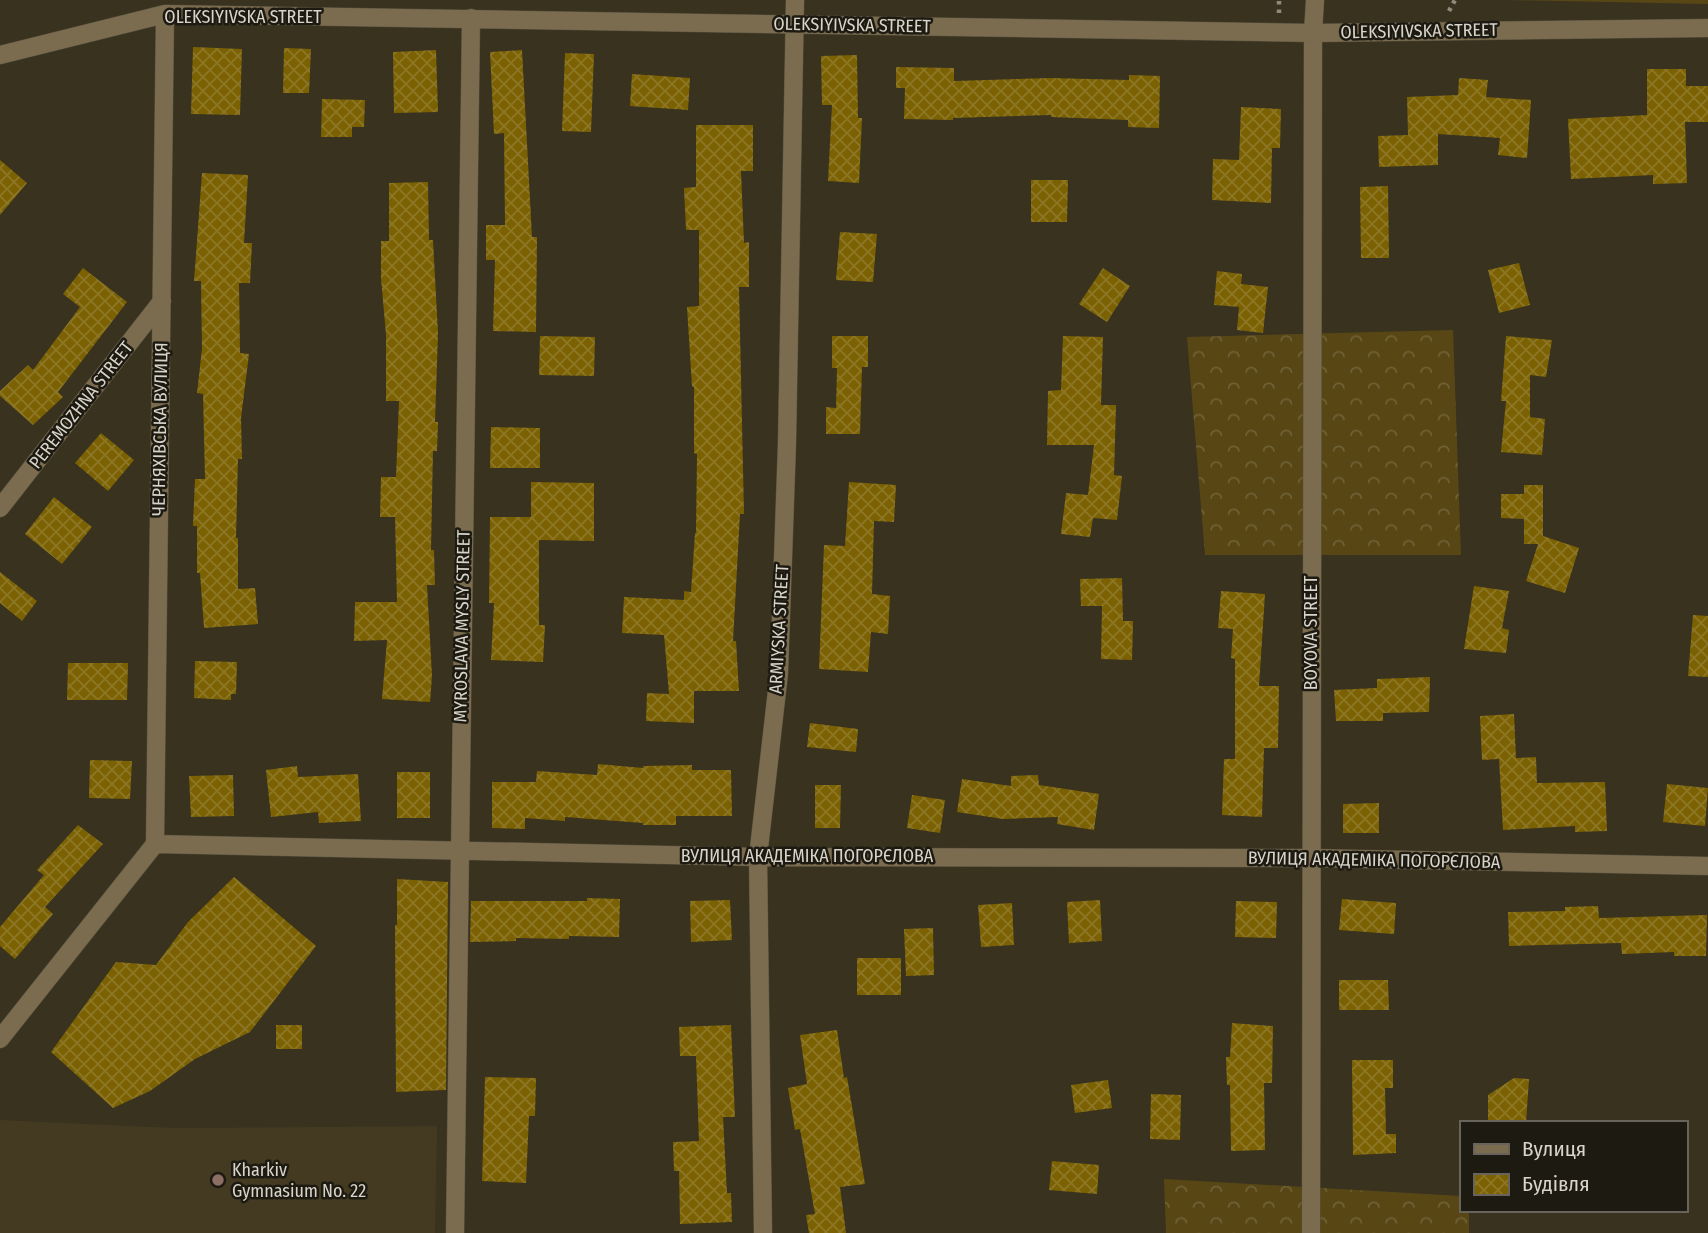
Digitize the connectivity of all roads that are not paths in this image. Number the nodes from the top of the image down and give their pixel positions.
1 (794, 0) edge
2 (1315, 0) edge
3 (237, 8) edge
4 (165, 15) junction
5 (471, 19) junction
6 (794, 24) junction
7 (1708, 28) edge
8 (1312, 33) junction
9 (0, 55) edge
10 (162, 301) junction
11 (0, 508) edge
12 (155, 844) junction
13 (459, 852) junction
14 (758, 857) junction
15 (1310, 858) junction
16 (1708, 866) edge
17 (0, 1040) edge
18 (455, 1233) edge
19 (764, 1233) edge
20 (1311, 1233) edge

1 - 6 street, ARMIYSKA STREET
2 - 8 street, BOYOVA STREET
3 - 4 street, OLEKSIYIVSKA STREET
3 - 5 street, OLEKSIYIVSKA STREET
4 - 9 street, OLEKSIYIVSKA STREET
4 - 10 street, ЧЕРНЯХІВСЬКА ВУЛИЦЯ
5 - 6 street, OLEKSIYIVSKA STREET
5 - 13 street, MYROSLAVA MYSLY STREET
6 - 8 street, OLEKSIYIVSKA STREET
6 - 14 street, ARMIYSKA STREET
7 - 8 street, OLEKSIYIVSKA STREET
8 - 15 street, BOYOVA STREET
10 - 11 street, PEREMOZHNA STREET
10 - 12 street, ЧЕРНЯХІВСЬКА ВУЛИЦЯ
12 - 13 street, ВУЛИЦЯ АКАДЕМІКА ПОГОРЄЛОВА
12 - 17 street
13 - 14 street, ВУЛИЦЯ АКАДЕМІКА ПОГОРЄЛОВА
13 - 18 street, MYROSLAVA MYSLY STREET
14 - 15 street, ВУЛИЦЯ АКАДЕМІКА ПОГОРЄЛОВА
14 - 19 street, ARMIYSKA STREET
15 - 16 street, ВУЛИЦЯ АКАДЕМІКА ПОГОРЄЛОВА
15 - 20 street, BOYOVA STREET

